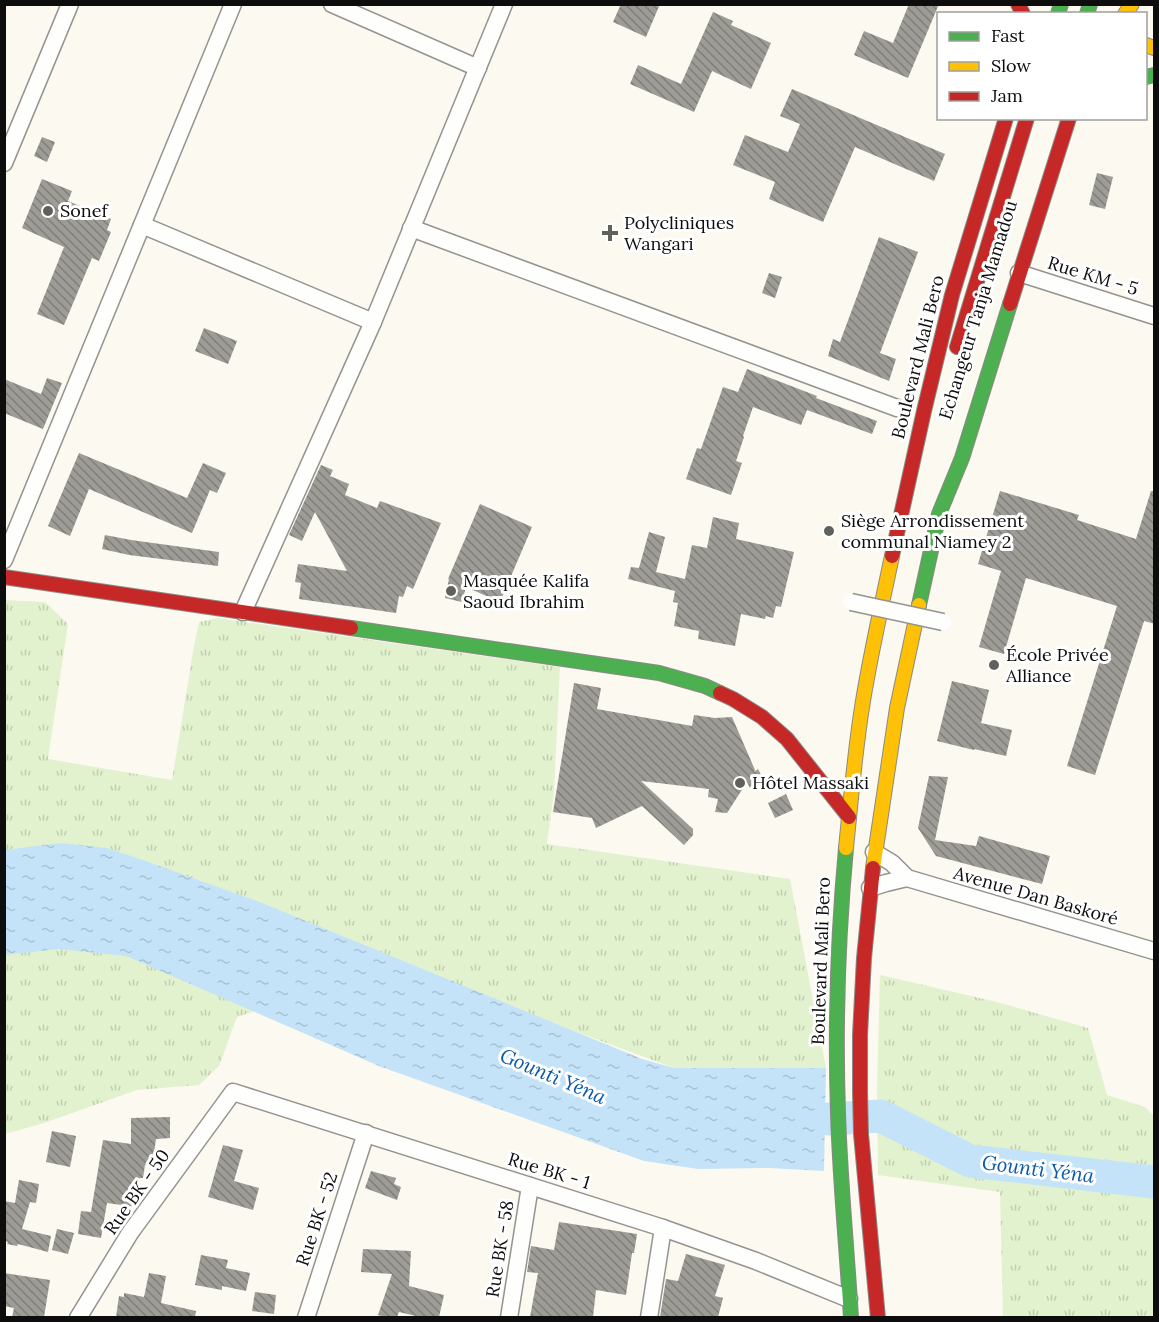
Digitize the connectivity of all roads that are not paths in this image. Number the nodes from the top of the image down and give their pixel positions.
1 (69, 4) edge
2 (233, 4) edge
3 (332, 4) edge
4 (504, 4) edge
5 (478, 68) junction
6 (1005, 120) edge
7 (1026, 120) edge
8 (1054, 120) edge
9 (1075, 121) edge
10 (4, 163) edge
11 (142, 225) junction
12 (411, 228) junction
13 (1019, 273) junction
14 (1155, 316) edge
15 (373, 322) junction
16 (953, 358) dead end
17 (940, 401) dead end
18 (897, 408) dead end
19 (905, 502) junction
20 (939, 514) junction
21 (4, 560) edge
22 (4, 577) edge
23 (851, 602) dead end
24 (243, 612) junction
25 (943, 622) dead end
26 (849, 817) junction
27 (874, 852) junction
28 (907, 878) junction
29 (870, 888) junction
30 (1155, 951) edge
31 (233, 1092) joint
32 (366, 1133) junction
33 (530, 1186) junction
34 (663, 1228) junction
35 (849, 1299) junction
36 (78, 1317) edge
37 (306, 1317) edge
38 (509, 1317) edge
39 (649, 1317) edge
40 (851, 1317) edge
41 (878, 1317) edge

1 - 10 street
2 - 11 street
3 - 5 street
4 - 5 street
5 - 12 street
6 - 19 main road, Boulevard Mali Bero
7 - 16 main road, Echangeur Tanja Mamadou
8 - 20 main road, Echangeur Tanja Mamadou
9 - 13 main road
11 - 15 street
11 - 21 street
12 - 15 street
12 - 18 street
13 - 14 street, Rue KM - 5
13 - 20 main road
15 - 24 street
17 - 19 main road, Echangeur Tanja Mamadou
19 - 26 main road, Boulevard Mali Bero
20 - 27 main road
22 - 24 main road
23 - 25 street, bridge
24 - 26 main road
26 - 35 main road, Boulevard Mali Bero
27 - 28 street, Avenue Dan Baskoré
27 - 29 main road
28 - 29 street
28 - 30 street, Avenue Dan Baskoré
29 - 41 main road
31 - 32 street, Rue BK - 1
31 - 36 street, Rue BK - 50
32 - 33 street, Rue BK - 1
32 - 37 street, Rue BK - 52
33 - 34 street, Rue BK - 1
33 - 38 street, Rue BK - 58
34 - 35 street, Rue BK - 1
34 - 39 street
35 - 40 main road, Boulevard Mali Bero

